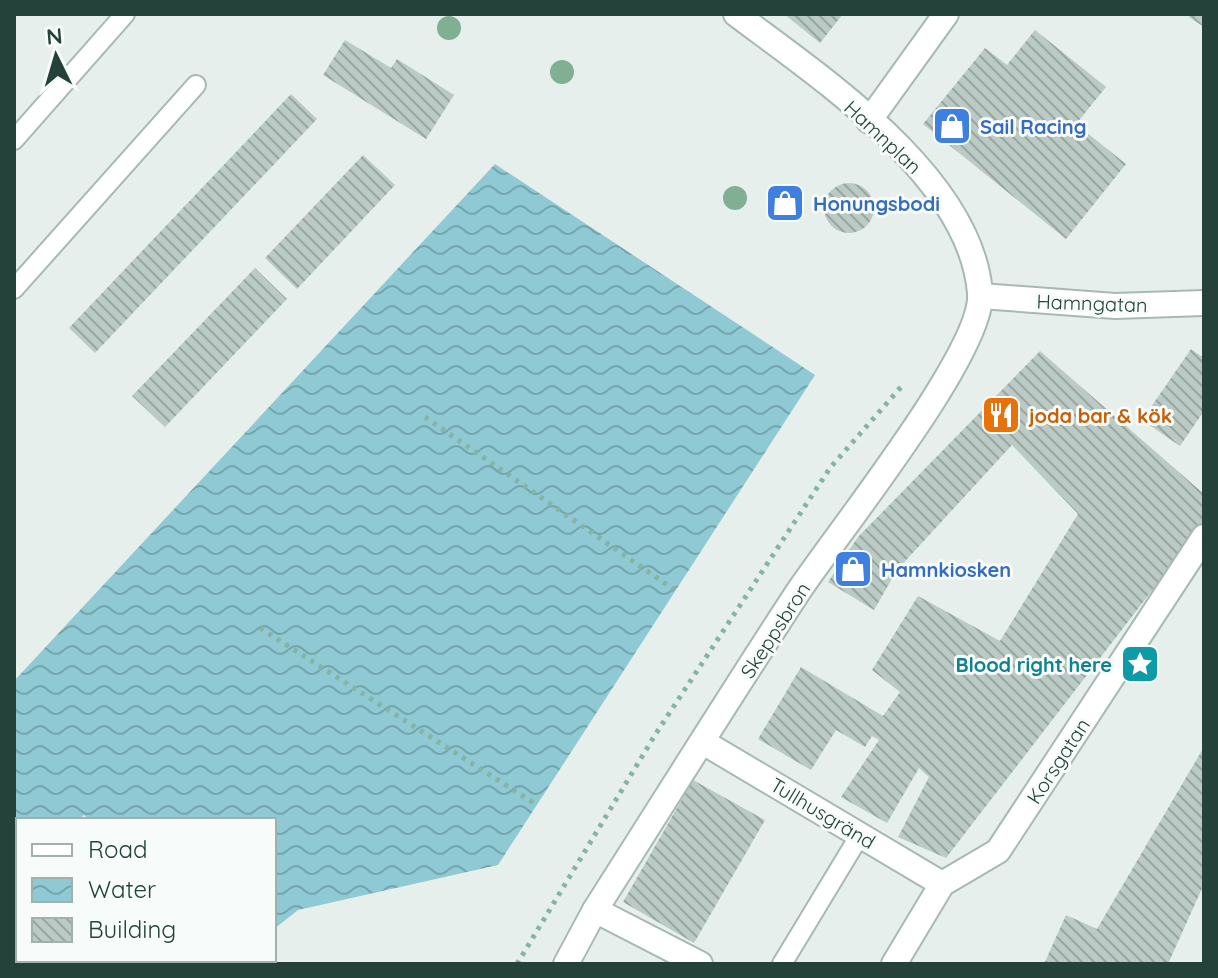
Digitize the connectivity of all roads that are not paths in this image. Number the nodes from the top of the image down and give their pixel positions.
1 (125, 14) edge
2 (736, 14) edge
3 (946, 14) edge
4 (196, 85) dead end
5 (869, 121) junction
6 (14, 140) edge
7 (14, 289) edge
8 (981, 296) junction
9 (1204, 303) edge
10 (1204, 537) edge
11 (703, 742) junction
12 (860, 835) junction
13 (942, 884) junction
14 (595, 910) junction
15 (566, 964) edge
16 (700, 964) edge
17 (782, 964) edge
18 (894, 964) edge

1 - 6 lane
2 - 5 street, Hamnplan
3 - 5 street
4 - 7 lane
5 - 8 street, Hamnplan
8 - 9 street, Hamngatan
8 - 11 street, Skeppsbron
10 - 13 street, Korsgatan
11 - 12 street, Tullhusgränd
11 - 14 street, Skeppsbron
12 - 13 street, Tullhusgränd
12 - 17 lane
13 - 18 street, Korsgatan
14 - 15 street, Skeppsbron
14 - 16 street

